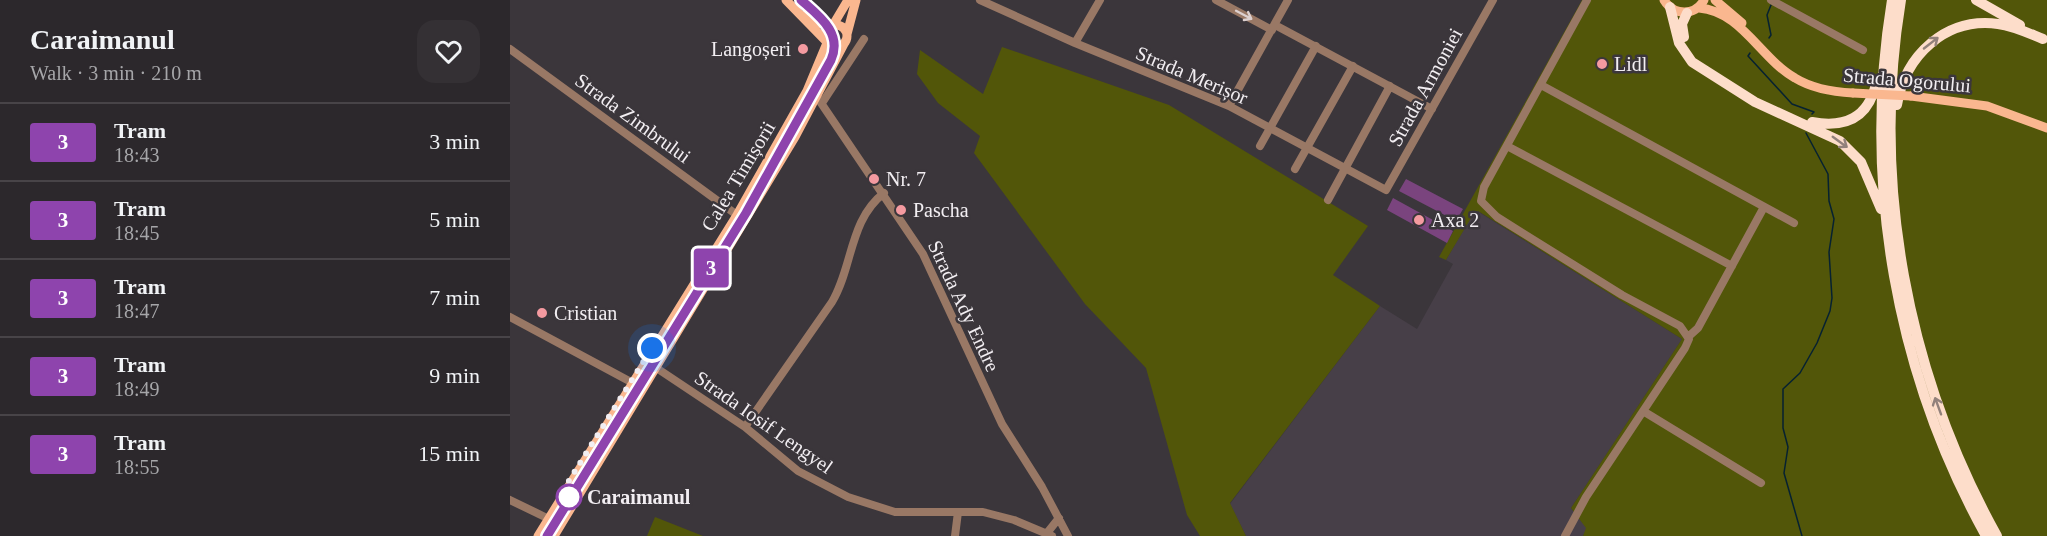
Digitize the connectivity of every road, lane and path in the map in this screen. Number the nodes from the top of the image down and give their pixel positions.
1 (786, 0) edge
2 (848, 0) edge
3 (856, 0) edge
4 (980, 0) edge
5 (1100, 0) edge
6 (1216, 0) edge
7 (1288, 0) edge
8 (1493, 0) edge
9 (1587, 0) edge
10 (1715, 0) edge
11 (1771, 0) edge
12 (1892, 0) edge
13 (1901, 0) edge
14 (1976, 0) edge
15 (1667, 4) edge
16 (1701, 4) edge
17 (1687, 13) junction
18 (802, 15) junction
19 (833, 25) junction
20 (1273, 27) junction
21 (845, 39) junction
22 (864, 39) dead end
23 (2045, 40) edge
24 (826, 42) junction
25 (1076, 43) junction
26 (1316, 46) junction
27 (510, 49) edge
28 (1863, 50) dead end
29 (1885, 51) junction
30 (1770, 57) junction
31 (1353, 66) junction
32 (1541, 85) junction
33 (1390, 86) junction
34 (1738, 91) junction
35 (820, 100) junction
36 (1229, 106) junction
37 (1432, 109) junction
38 (1788, 116) junction
39 (1270, 128) junction
40 (2047, 128) edge
41 (1891, 142) junction
42 (1260, 146) dead end
43 (1506, 146) junction
44 (1308, 148) junction
45 (1345, 167) junction
46 (1296, 169) dead end
47 (1386, 190) joint
48 (884, 194) junction
49 (1328, 200) dead end
50 (1764, 207) junction
51 (737, 215) junction
52 (1794, 223) dead end
53 (1887, 226) junction
54 (1732, 266) junction
55 (510, 317) edge
56 (1688, 337) junction
57 (655, 367) junction
58 (631, 382) junction
59 (1643, 411) junction
60 (745, 427) junction
61 (1761, 483) dead end
62 (510, 500) edge
63 (958, 512) junction
64 (547, 518) junction
65 (1059, 518) junction
66 (1050, 535) edge
67 (538, 536) edge
68 (554, 536) edge
69 (955, 536) edge
70 (1068, 536) edge
71 (1565, 536) edge
72 (1986, 536) edge
73 (1997, 536) edge

1 - 18 main road
2 - 19 main road
3 - 21 main road, Calea Timișorii
4 - 25 street, Strada Merișor
5 - 25 street
6 -> 20 street
7 - 20 street
8 - 37 street, Strada Armoniei
9 - 32 street
10 - 30 main road, Strada Ogorului
11 - 28 street
12 - 29 highway
13 - 41 highway
14 - 23 highway
15 - 17 main road
15 - 34 highway
16 - 17 main road
16 - 30 main road, Strada Ogorului
17 - 34 highway
18 - 19 main road
18 - 24 main road
19 - 21 main road
19 - 24 main road
20 - 26 street
20 - 36 street
21 - 24 main road
21 - 35 main road, Calea Timișorii
22 - 35 street
41 -> 23 highway
24 - 51 main road, Calea Timișorii
25 - 36 street, Strada Merișor
26 - 31 street
26 - 39 street
27 - 51 street, Strada Zimbrului
29 - 38 highway
29 - 53 highway
30 - 40 main road, Strada Ogorului, bridge
31 - 33 street
31 - 44 street
32 - 43 street
32 - 50 street
33 - 37 street
33 - 45 street
34 - 38 highway
35 - 48 street, Strada Ady Endre
35 - 57 main road, Calea Timișorii
36 - 39 street, Strada Merișor
37 - 47 street, Strada Armoniei
38 -> 53 highway
39 - 42 street
39 - 44 street, Strada Merișor
73 -> 41 highway
43 - 54 street
43 - 56 street
44 - 45 street, Strada Merișor
44 - 46 street
45 - 47 street, Strada Merișor
45 - 49 street
48 - 60 street
48 - 65 street, Strada Ady Endre
50 - 52 street
50 - 54 street
51 - 58 main road, Calea Timișorii
53 - 72 highway
54 - 56 street
55 - 58 street
56 - 59 street
57 - 60 street, Strada Iosif Lengyel
57 - 68 main road, Calea Timișorii
58 - 64 main road, Calea Timișorii
59 - 61 street
59 - 71 street
60 - 63 street, Strada Iosif Lengyel
62 - 64 street
63 - 66 street, Strada Iosif Lengyel
63 - 69 street
64 - 67 main road, Calea Timișorii
65 - 66 street, Strada Iosif Lengyel
65 - 70 street, Strada Ady Endre

